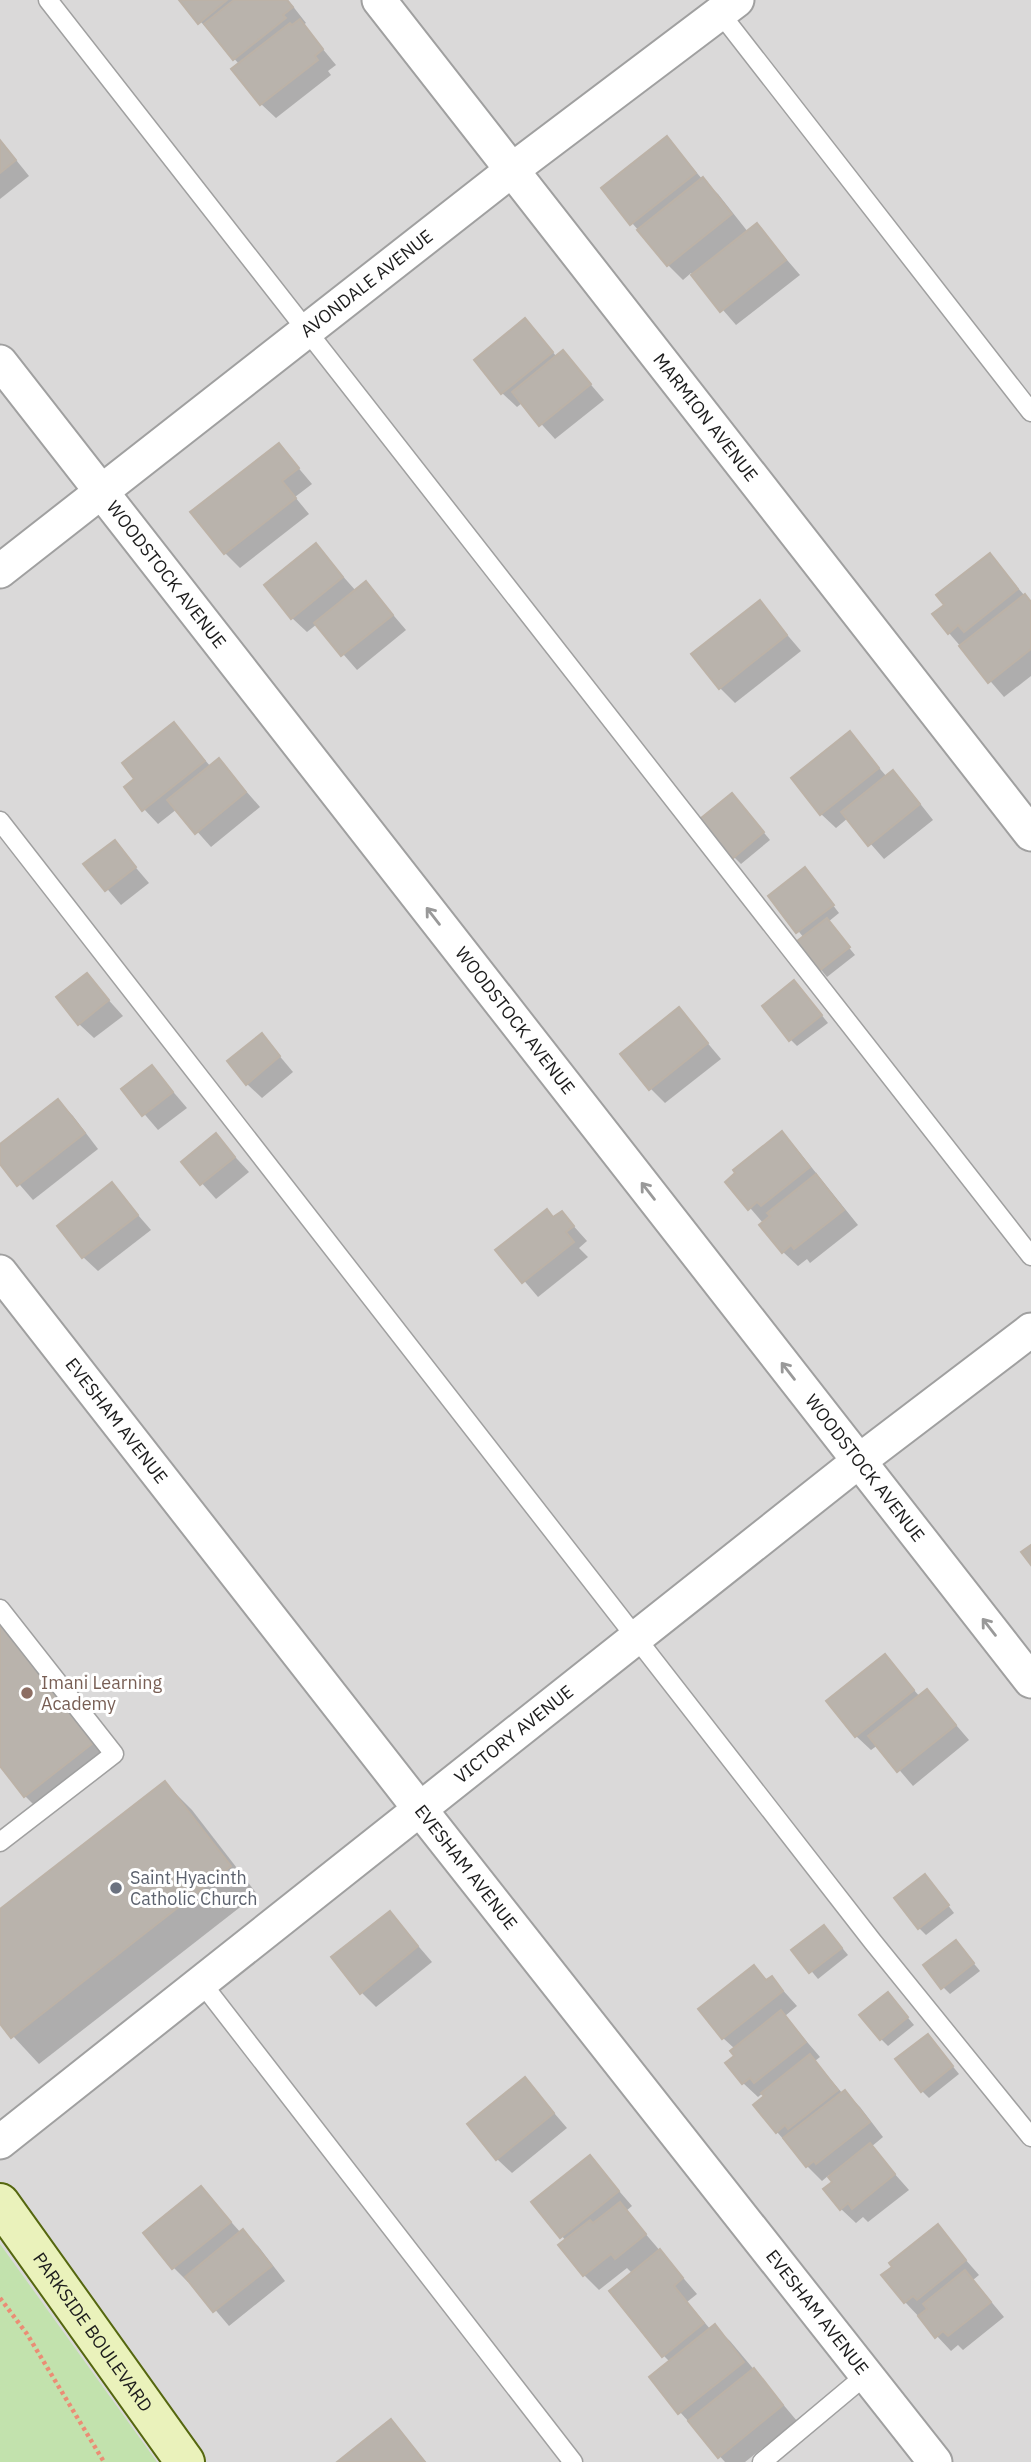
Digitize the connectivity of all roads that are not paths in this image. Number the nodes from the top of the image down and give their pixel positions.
1 (48, 0) edge
2 (379, 0) edge
3 (722, 4) edge
4 (512, 170) junction
5 (308, 330) junction
6 (0, 362) edge
7 (1031, 412) edge
8 (101, 491) junction
9 (0, 571) edge
10 (0, 821) edge
11 (1031, 834) edge
12 (1031, 1256) edge
13 (0, 1272) edge
14 (1031, 1329) edge
15 (859, 1461) junction
16 (0, 1609) edge
17 (637, 1636) junction
18 (1031, 1681) edge
19 (419, 1808) junction
20 (0, 1842) edge
21 (201, 1982) junction
22 (1031, 2137) edge
23 (0, 2142) edge
24 (0, 2203) edge
25 (866, 2375) junction
26 (185, 2462) edge
27 (573, 2462) edge
28 (762, 2462) edge
29 (935, 2462) edge

1 - 5 lane
2 - 4 street, MARMION AVENUE
3 - 4 street, AVONDALE AVENUE
3 - 7 lane
4 - 5 street, AVONDALE AVENUE
4 - 11 street, MARMION AVENUE
5 - 8 street, AVONDALE AVENUE
5 - 12 lane
6 - 8 street, WOODSTOCK AVENUE
8 - 9 street, AVONDALE AVENUE
15 -> 8 street, WOODSTOCK AVENUE
10 - 17 lane
13 - 19 street, EVESHAM AVENUE
14 - 15 street, VICTORY AVENUE
15 - 17 street, VICTORY AVENUE
18 -> 15 street, WOODSTOCK AVENUE
16 - 20 lane
17 - 19 street, VICTORY AVENUE
17 - 22 lane
19 - 21 street, VICTORY AVENUE
19 - 25 street, EVESHAM AVENUE
21 - 23 street, VICTORY AVENUE
21 - 27 lane
24 - 26 street, PARKSIDE BOULEVARD
25 - 28 lane
25 - 29 street, EVESHAM AVENUE

